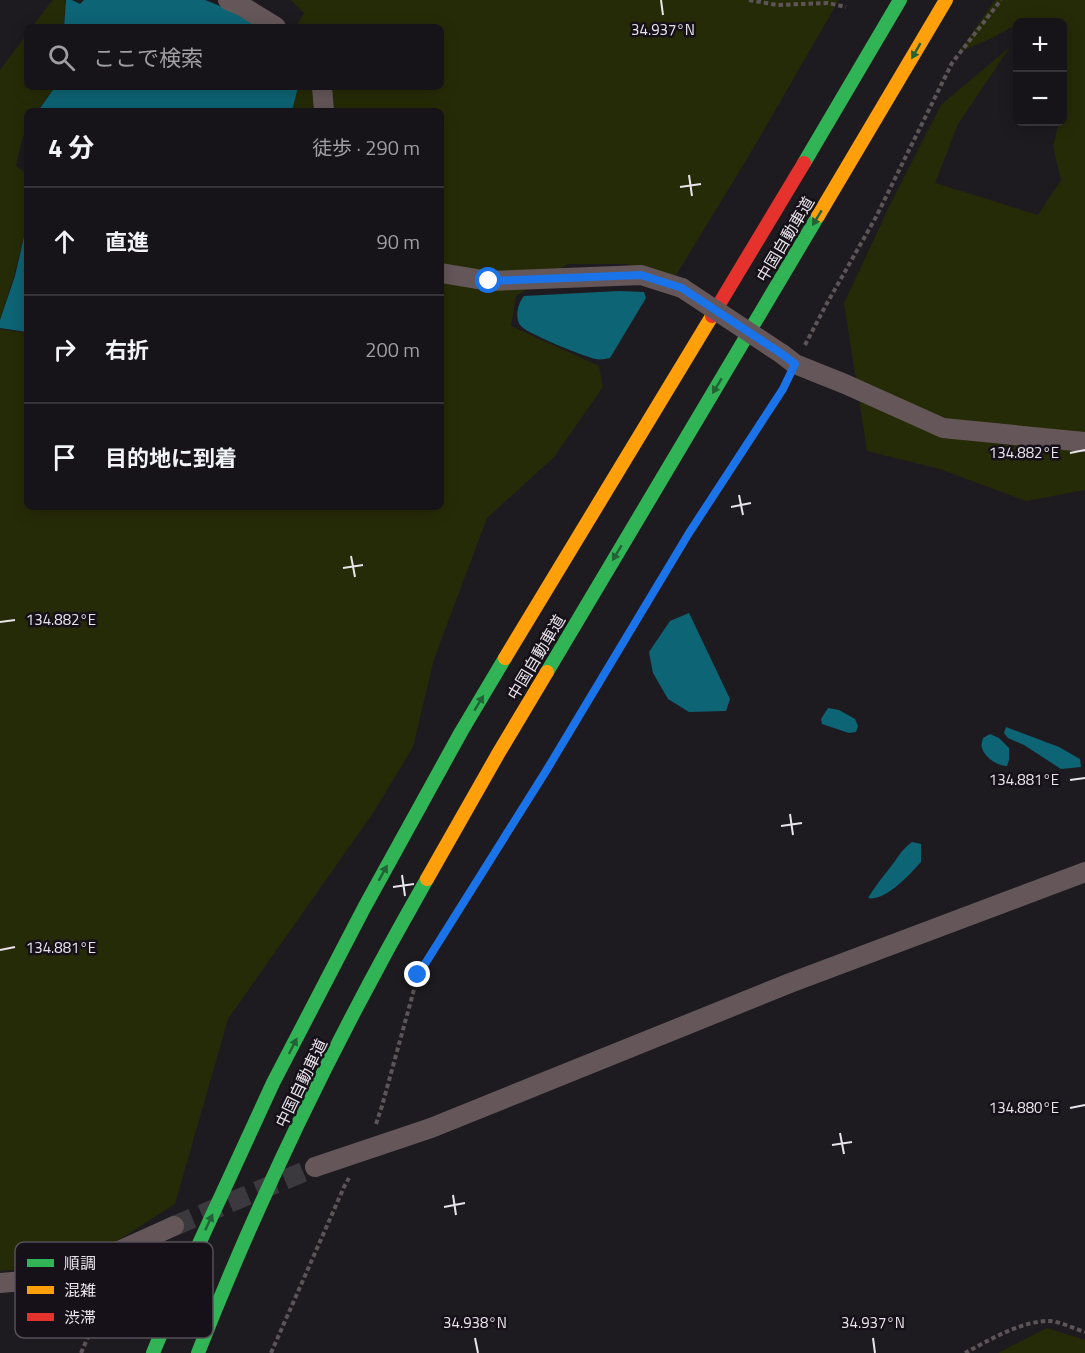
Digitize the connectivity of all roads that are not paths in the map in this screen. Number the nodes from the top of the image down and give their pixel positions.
1 (228, 0) edge
2 (900, 0) edge
3 (946, 0) edge
4 (271, 24) edge
5 (322, 90) edge
6 (324, 108) edge
7 (444, 274) edge
8 (1085, 442) edge
9 (1085, 872) edge
10 (315, 1167) tunnel mouth
11 (174, 1226) tunnel mouth
12 (139, 1242) edge
13 (200, 1242) edge
14 (15, 1281) edge
15 (0, 1282) edge
16 (213, 1315) edge
17 (159, 1338) edge
18 (204, 1338) edge
19 (153, 1353) edge
20 (198, 1353) edge

1 - 4 street
13 -> 2 highway, 中国自動車道
3 -> 16 highway, 中国自動車道
5 - 6 street
7 - 8 street, bridge
9 - 10 street
11 - 12 street
14 - 15 street
19 -> 17 highway, 中国自動車道
18 -> 20 highway, 中国自動車道

